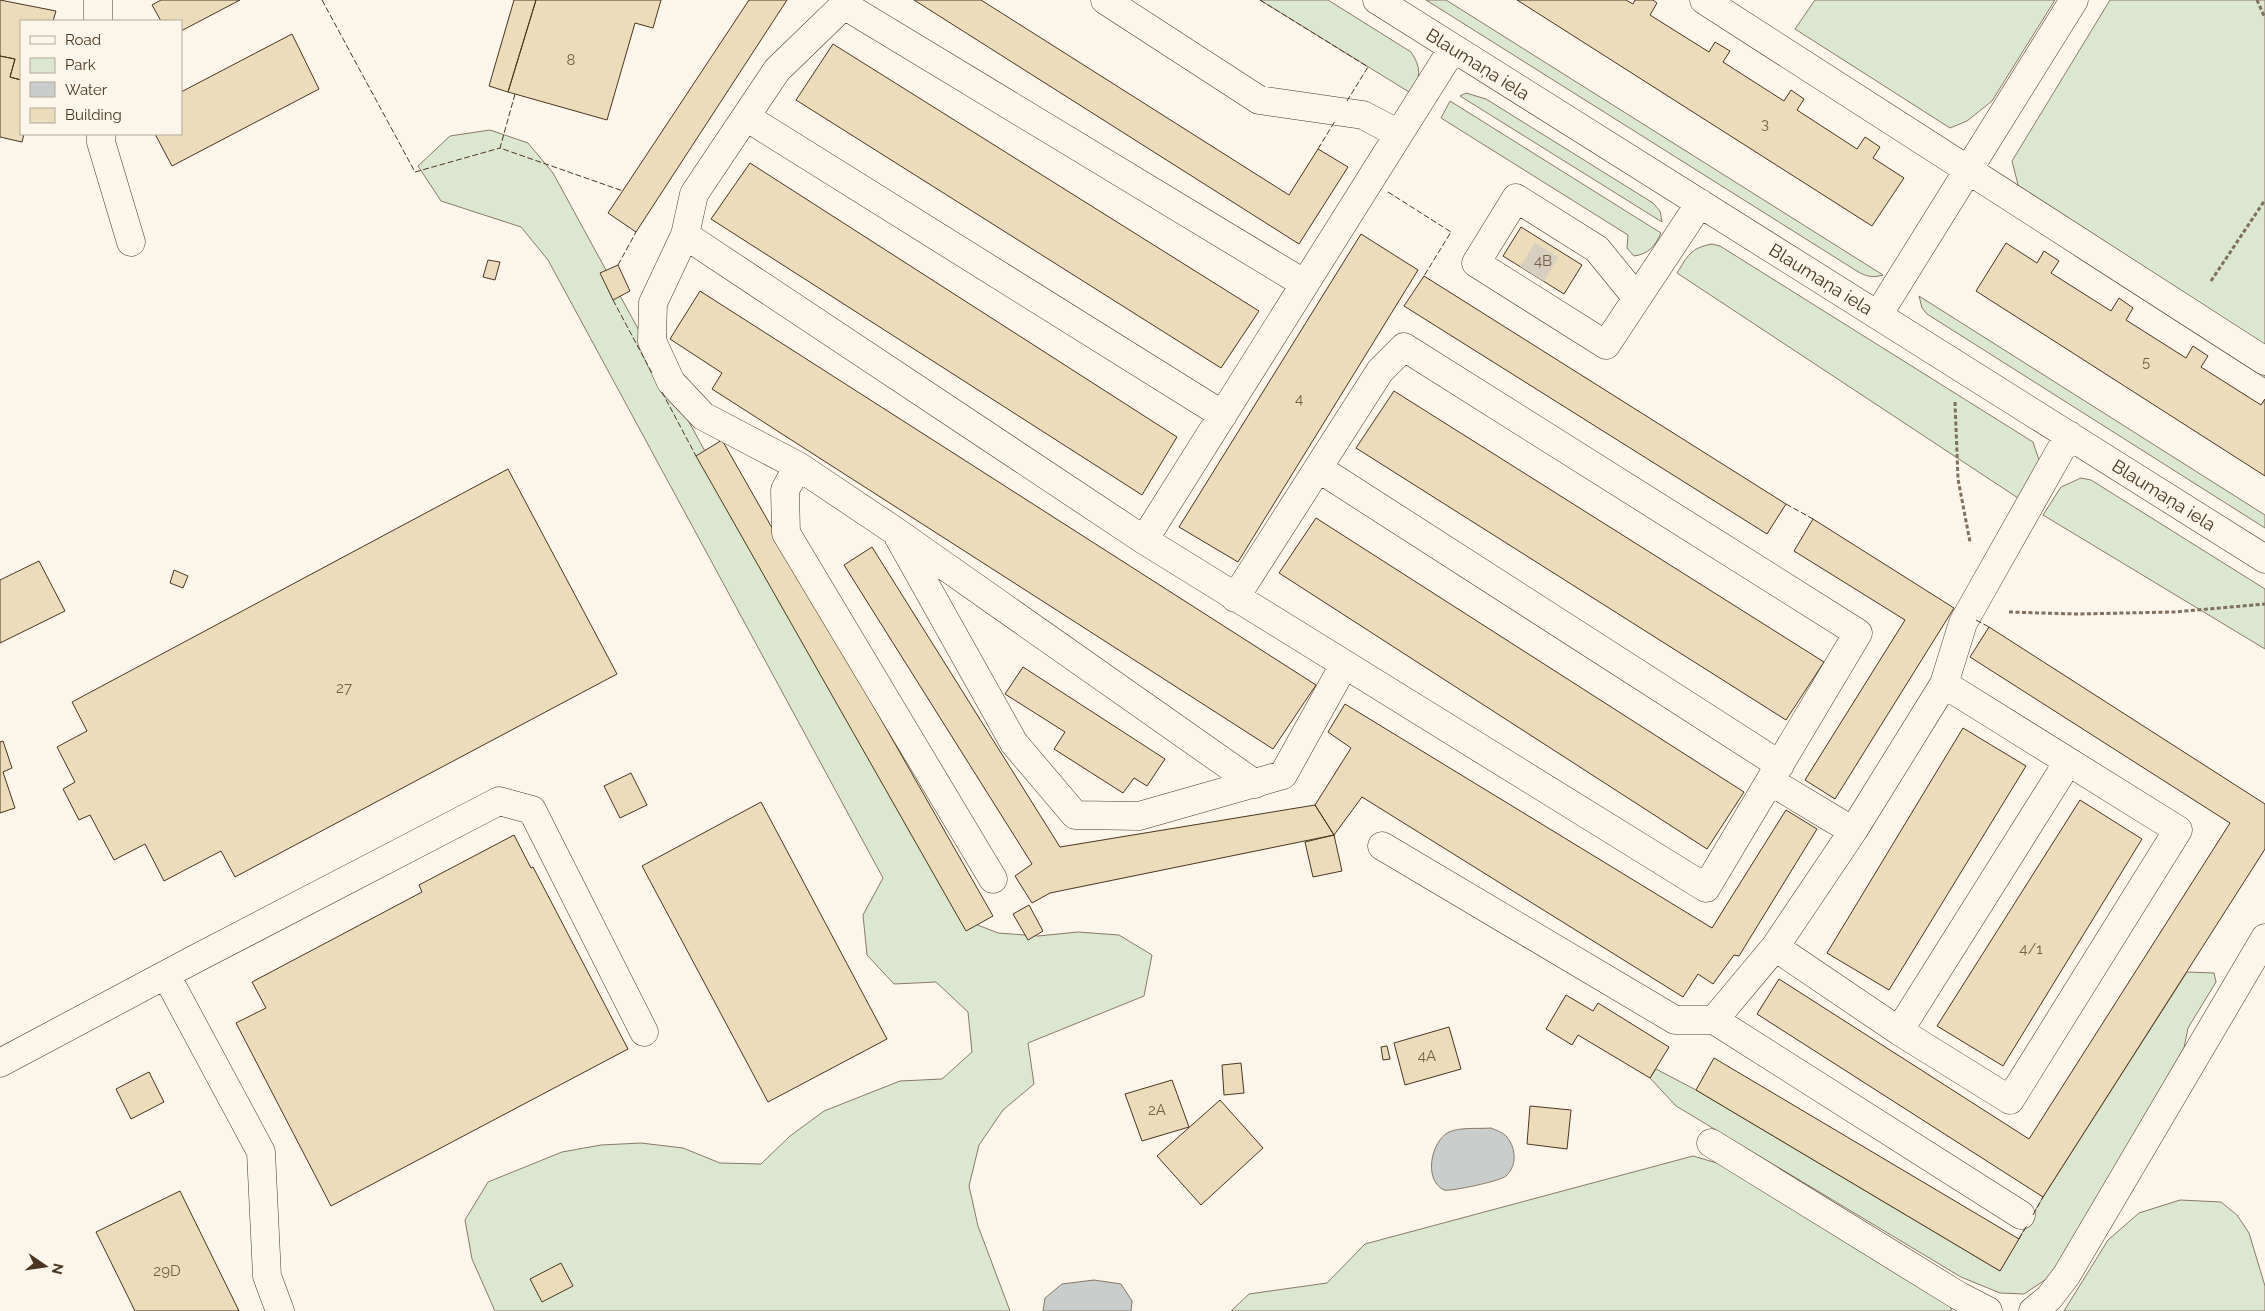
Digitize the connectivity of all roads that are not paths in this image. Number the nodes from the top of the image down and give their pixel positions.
1 (98, 0) edge
2 (1105, 0) edge
3 (1377, 0) edge
4 (1704, 0) edge
5 (2074, 0) edge
6 (98, 20) edge
7 (1453, 48) junction
8 (746, 117) junction
9 (1399, 134) junction
10 (101, 135) edge
11 (1969, 171) junction
12 (1700, 203) junction
13 (685, 235) junction
14 (131, 242) dead end
15 (1305, 284) junction
16 (1636, 297) junction
17 (1878, 315) junction
18 (2265, 361) edge
19 (1223, 415) junction
20 (2069, 436) junction
21 (798, 466) junction
22 (1318, 468) junction
23 (895, 530) junction
24 (1144, 540) junction
25 (2265, 559) edge
26 (1235, 598) junction
27 (1344, 665) junction
28 (1944, 684) junction
29 (2068, 762) junction
30 (1775, 773) junction
31 (1255, 784) junction
32 (1853, 831) junction
33 (1382, 846) dead end
34 (994, 879) dead end
35 (2265, 938) edge
36 (1775, 947) junction
37 (166, 975) junction
38 (1714, 1020) junction
39 (1900, 1031) junction
40 (644, 1032) dead end
41 (0, 1064) edge
42 (1711, 1143) dead end
43 (2021, 1215) dead end
44 (280, 1311) edge
45 (1988, 1311) edge
46 (2033, 1311) edge

1 - 6 street
2 - 9 street
3 - 7 street, Blaumaņa iela
4 - 11 street
5 - 11 street
7 - 9 street
7 - 12 street, Blaumaņa iela
8 - 13 street
8 - 15 street
8 - 19 street
9 - 15 street
10 - 14 street
11 - 17 street
11 - 18 street
12 - 16 street
12 - 17 street, Blaumaņa iela
13 - 21 street
13 - 24 street
15 - 19 street
16 - 16 street
17 - 20 street, Blaumaņa iela
19 - 24 street
20 - 25 street, Blaumaņa iela
20 - 28 street
21 - 23 street
21 - 34 street
22 - 26 street
22 - 30 street
22 - 30 street
23 - 31 street
23 - 31 street
24 - 26 street
26 - 27 street
27 - 30 street
27 - 31 street
28 - 29 street
28 - 32 street
29 - 39 street
29 - 39 street
30 - 32 street
32 - 36 street
33 - 38 street
35 - 46 street
36 - 38 street
36 - 39 street
37 - 40 street
37 - 41 street
37 - 44 street
38 - 43 street
42 - 45 street

